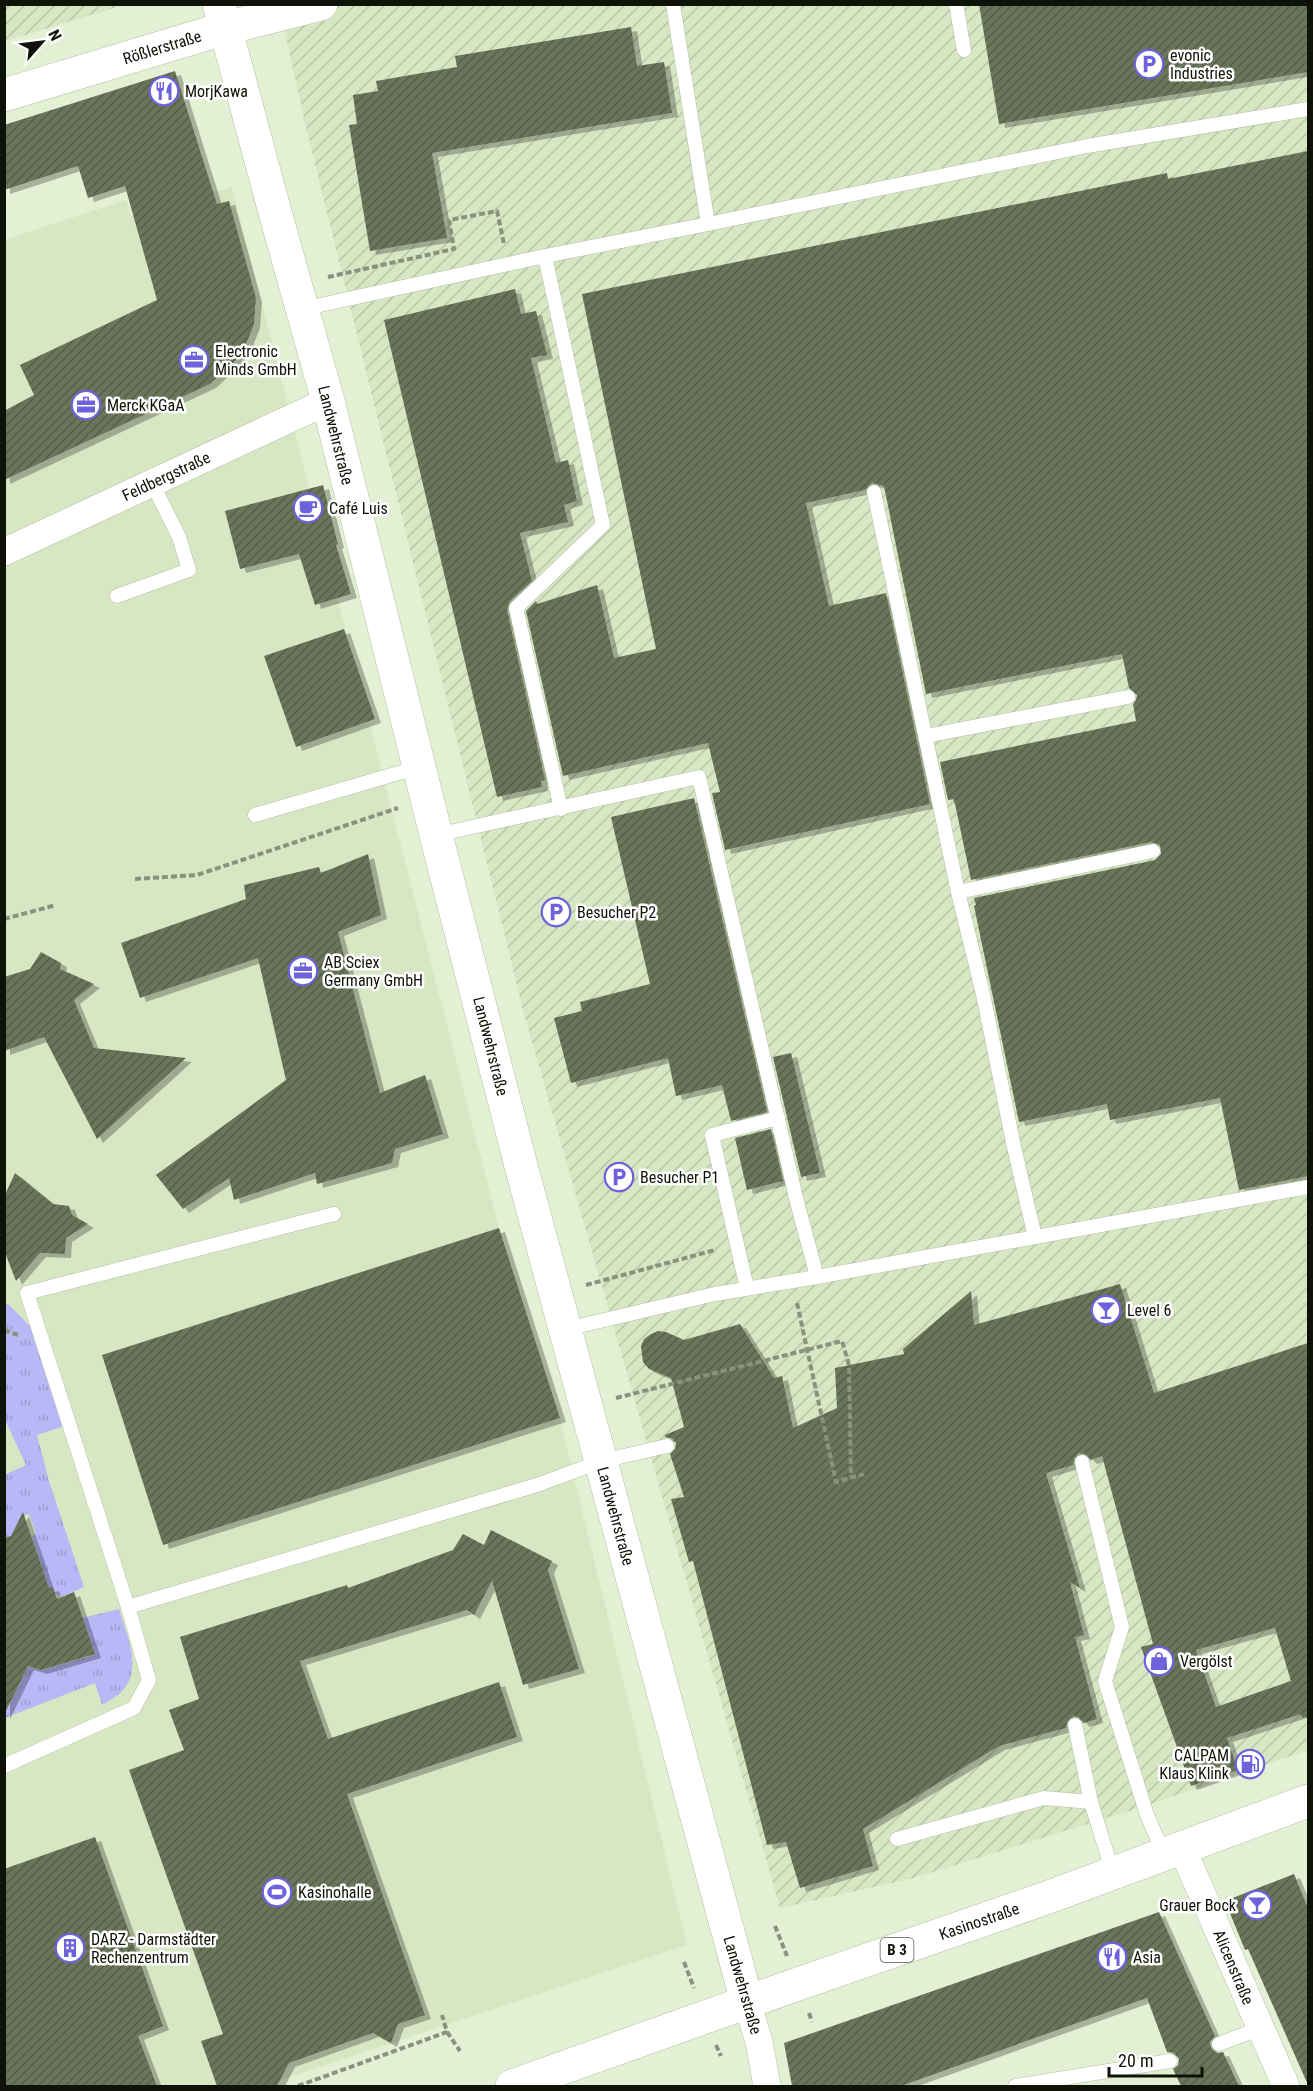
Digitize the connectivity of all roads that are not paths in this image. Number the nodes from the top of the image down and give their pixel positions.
1 (321, 4) edge
2 (673, 4) edge
3 (956, 4) edge
4 (222, 16) edge
5 (964, 50) dead end
6 (4, 95) edge
7 (1308, 109) edge
8 (708, 224) junction
9 (545, 256) junction
10 (299, 297) junction
11 (328, 401) junction
12 (152, 483) junction
13 (874, 492) dead end
14 (4, 552) edge
15 (117, 596) dead end
16 (1128, 697) dead end
17 (926, 736) junction
18 (419, 767) junction
19 (561, 808) junction
20 (255, 815) dead end
21 (436, 836) junction
22 (1153, 851) dead end
23 (958, 892) junction
24 (778, 1118) junction
25 (1308, 1187) edge
26 (334, 1214) dead end
27 (1035, 1237) junction
28 (817, 1277) junction
29 (747, 1288) junction
30 (566, 1329) junction
31 (667, 1446) dead end
32 (602, 1461) junction
33 (1082, 1462) dead end
34 (128, 1607) junction
35 (1075, 1725) dead end
36 (4, 1766) edge
37 (1308, 1801) edge
38 (1091, 1802) junction
39 (897, 1839) dead end
40 (1173, 1851) junction
41 (1113, 1873) junction
42 (747, 2002) junction
43 (1261, 2028) junction
44 (1219, 2044) dead end
45 (1170, 2061) dead end
46 (512, 2086) edge
47 (767, 2086) edge
48 (1015, 2086) edge
49 (1286, 2086) edge

1 - 4 street, Rößlerstraße
2 - 8 lane
3 - 5 lane
4 - 6 street, Rößlerstraße
4 - 10 street, Landwehrstraße
7 - 8 lane
8 - 9 lane
9 - 10 lane
9 - 19 lane
10 - 11 street, Landwehrstraße
11 - 12 street, Feldbergstraße
11 - 18 street, Landwehrstraße
12 - 14 street, Feldbergstraße
12 - 15 lane
13 - 17 lane
16 - 17 lane
17 - 23 lane
18 - 20 lane
18 - 21 street, Landwehrstraße
19 - 21 lane
19 - 24 lane
21 - 30 street, Landwehrstraße
22 - 23 lane
23 - 27 lane
24 - 28 lane
24 - 29 lane
25 - 27 lane
26 - 34 lane
27 - 28 lane
28 - 29 lane
29 - 30 lane
30 - 32 street, Landwehrstraße
31 - 32 lane
32 - 34 lane
32 - 42 street, Landwehrstraße
33 - 40 lane
34 - 36 lane
35 - 38 lane
37 - 40 street, Kasinostraße / B 3
38 - 39 lane
38 - 41 lane
40 - 41 street, Kasinostraße / B 3
40 - 43 street, Alicenstraße
41 - 42 street, Kasinostraße / B 3
42 - 46 street, Kasinostraße / B 3
42 - 47 street, Landwehrstraße
43 - 44 lane
43 - 49 street, Alicenstraße
45 - 48 lane

